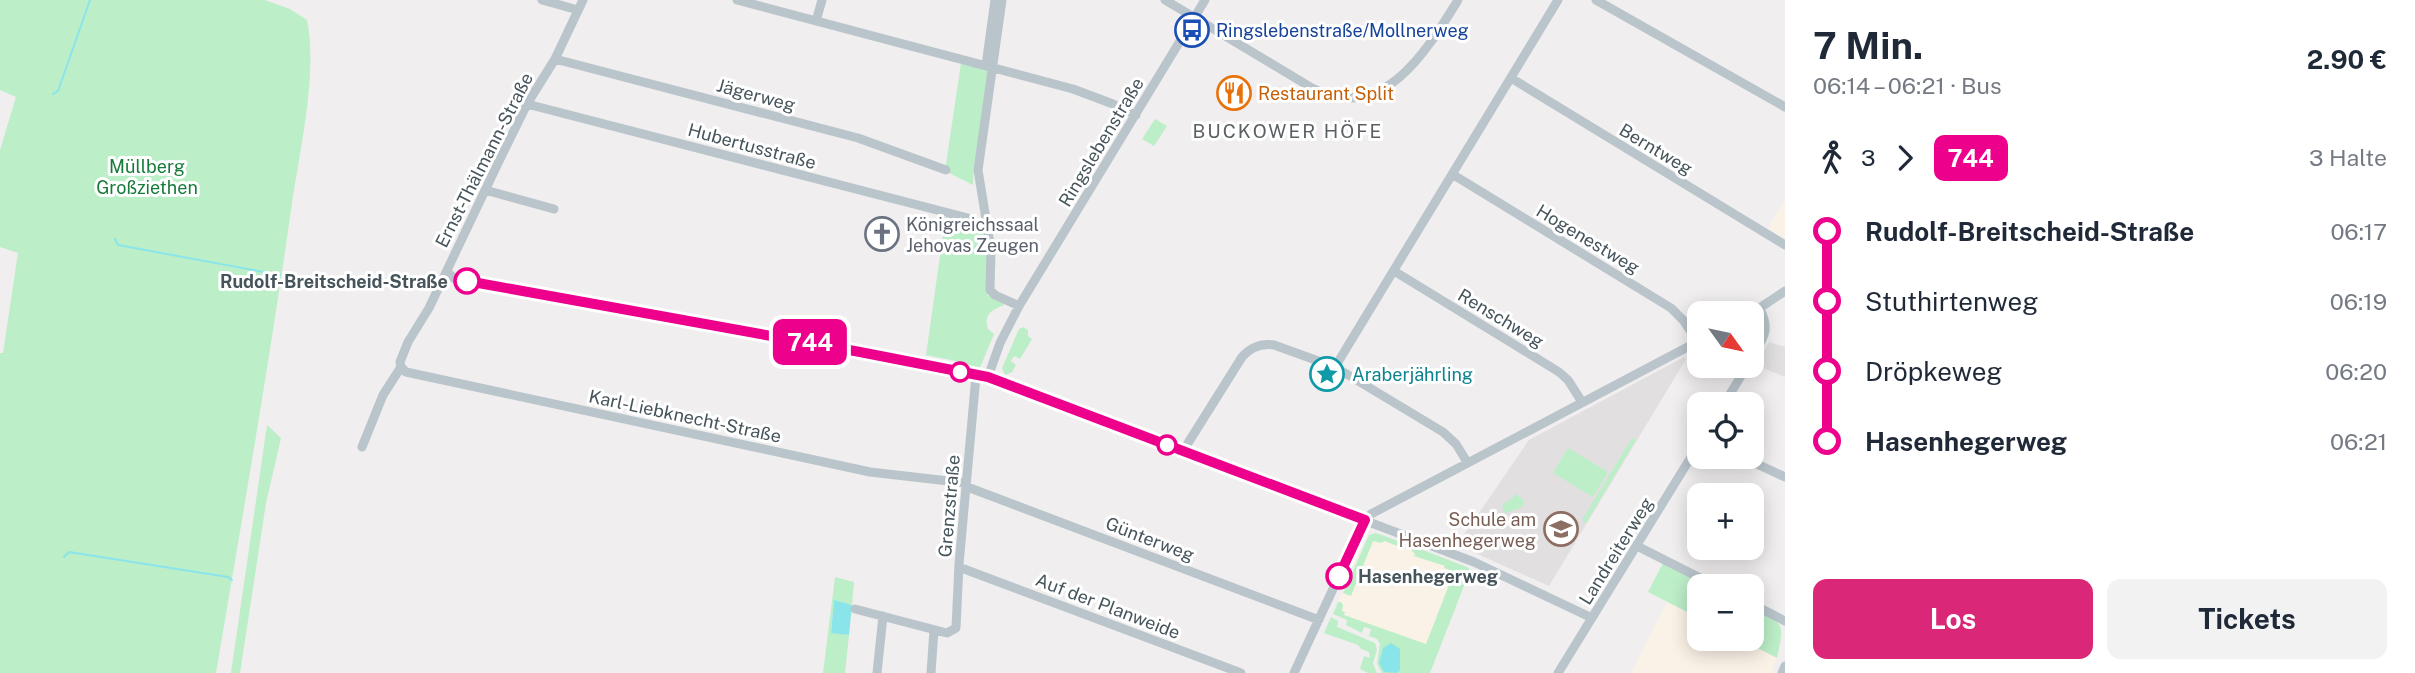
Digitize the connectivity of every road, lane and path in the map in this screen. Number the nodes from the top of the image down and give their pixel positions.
1 (542, 0) edge
2 (583, 0) edge
3 (737, 0) edge
4 (822, 0) edge
5 (995, 0) edge
6 (1002, 0) edge
7 (1165, 0) edge
8 (1205, 0) edge
9 (1458, 0) edge
10 (1558, 0) edge
11 (1596, 0) edge
12 (578, 10) junction
13 (1195, 18) junction
14 (816, 21) junction
15 (555, 59) junction
16 (989, 65) junction
17 (1511, 78) junction
18 (527, 104) junction
19 (1785, 107) edge
20 (1136, 115) junction
21 (946, 170) dead end
22 (1452, 174) junction
23 (485, 190) junction
24 (554, 209) dead end
25 (968, 218) dead end
26 (1785, 245) edge
27 (1394, 271) junction
28 (447, 272) junction
29 (1785, 291) edge
30 (1764, 305) edge
31 (1019, 306) junction
32 (1764, 319) edge
33 (1687, 326) edge
34 (1764, 337) edge
35 (1687, 347) edge
36 (401, 367) junction
37 (1335, 367) junction
38 (981, 376) junction
39 (1582, 402) junction
40 (362, 447) dead end
41 (1184, 451) junction
42 (1466, 462) junction
43 (1687, 464) edge
44 (1764, 467) edge
45 (1785, 477) edge
46 (968, 486) junction
47 (1365, 520) junction
48 (1637, 546) junction
49 (964, 569) dead end
50 (1692, 574) edge
51 (855, 609) dead end
52 (1764, 610) edge
53 (883, 616) junction
54 (1592, 618) junction
55 (1319, 620) junction
56 (1785, 621) edge
57 (934, 630) junction
58 (1785, 666) edge
59 (877, 673) edge
60 (931, 673) edge
61 (1241, 673) edge
62 (1294, 673) edge
63 (1558, 673) edge
64 (1782, 673) edge

1 - 12 street
2 - 12 street, Ernst-Thälmann-Straße
3 - 14 street
4 - 14 street
5 - 16 street
6 - 16 street
7 - 13 street
8 - 13 street, Ringslebenstraße
9 - 13 street
10 - 17 street
11 - 19 street
12 - 15 street, Ernst-Thälmann-Straße
13 - 20 street, Ringslebenstraße
14 - 16 street
15 - 18 street, Ernst-Thälmann-Straße
15 - 21 street, Jägerweg
16 - 20 street
16 - 31 street
17 - 22 street
17 - 26 street, Berntweg
18 - 23 street, Ernst-Thälmann-Straße
18 - 25 street, Hubertusstraße
20 - 31 street, Ringslebenstraße
22 - 27 street
22 - 33 street, Hogenestweg
23 - 24 street
23 - 28 street, Ernst-Thälmann-Straße
27 - 37 street
27 - 39 street, Renschweg
28 - 36 street, Ernst-Thälmann-Straße
28 - 38 street
29 - 30 street
31 - 38 street, Ringslebenstraße
32 - 34 street
35 - 39 street
36 - 40 street, Ernst-Thälmann-Straße
36 - 46 street, Karl-Liebknecht-Straße
37 - 41 street
37 - 42 street
38 - 41 street
38 - 46 street, Grenzstraße
39 - 42 street
41 - 47 street
42 - 47 street
43 - 48 street, Landreiterweg
44 - 45 street
46 - 55 street, Günterweg
46 - 57 street, Grenzstraße
47 - 54 street
47 - 55 street
48 - 50 street
48 - 54 street, Landreiterweg
49 - 61 street, Auf der Planweide
51 - 53 street
52 - 56 street
53 - 57 street
53 - 59 street
54 - 63 street, Landreiterweg
55 - 62 street
57 - 60 street
58 - 64 street

